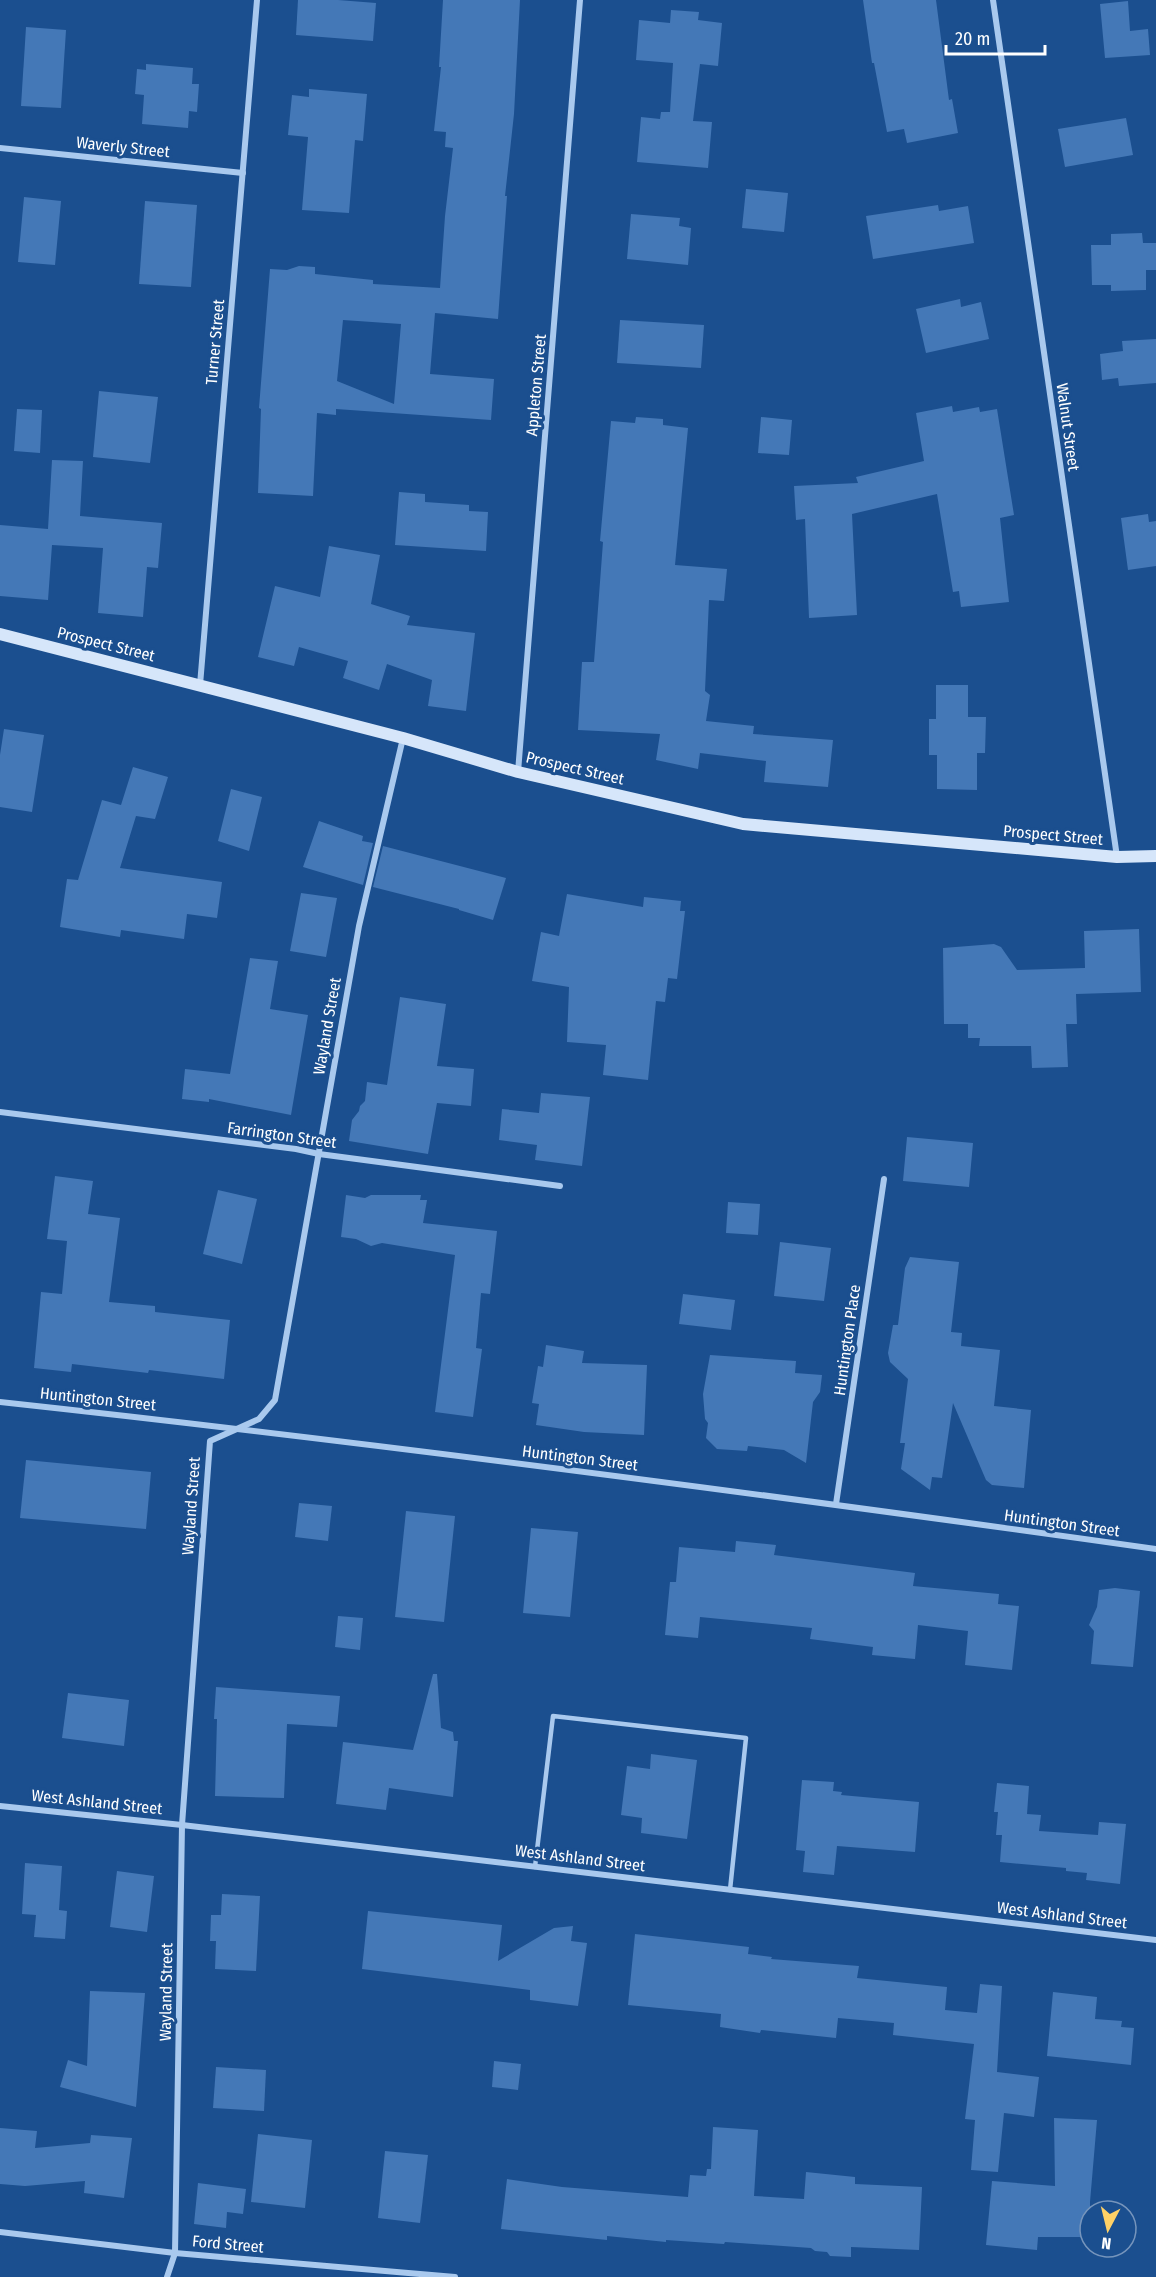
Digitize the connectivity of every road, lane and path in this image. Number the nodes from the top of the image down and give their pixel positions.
1 (258, 0) edge
2 (580, 0) edge
3 (993, 0) edge
4 (0, 148) edge
5 (243, 173) junction
6 (0, 634) edge
7 (200, 685) junction
8 (404, 738) junction
9 (518, 771) junction
10 (1156, 856) edge
11 (1117, 857) junction
12 (0, 1112) edge
13 (319, 1154) junction
14 (884, 1179) dead end
15 (560, 1186) dead end
16 (0, 1402) edge
17 (237, 1428) junction
18 (836, 1504) junction
19 (1156, 1550) edge
20 (0, 1806) edge
21 (182, 1825) junction
22 (535, 1867) junction
23 (730, 1890) junction
24 (1156, 1940) edge
25 (0, 2232) edge
26 (175, 2253) junction
27 (167, 2277) edge
28 (455, 2277) edge

1 - 5 street, Turner Street
2 - 9 street, Appleton Street
3 - 11 street, Walnut Street
4 - 5 street, Waverly Street
5 - 7 street, Turner Street
6 - 7 street, Prospect Street
7 - 8 street, Prospect Street
8 - 9 street, Prospect Street
8 - 13 street, Wayland Street
9 - 11 street, Prospect Street
10 - 11 street, Prospect Street
12 - 13 street, Farrington Street
13 - 15 street, Farrington Street
13 - 17 street, Wayland Street
14 - 18 street, Huntington Place
16 - 17 street, Huntington Street
17 - 18 street, Huntington Street
17 - 21 street, Wayland Street
18 - 19 street, Huntington Street
20 - 21 street, West Ashland Street
21 - 22 street, West Ashland Street
21 - 26 street, Wayland Street
22 - 23 street, West Ashland Street
22 - 23 lane
23 - 24 street, West Ashland Street
25 - 26 street, Ford Street
26 - 27 street, Wayland Street
26 - 28 street, Ford Street

